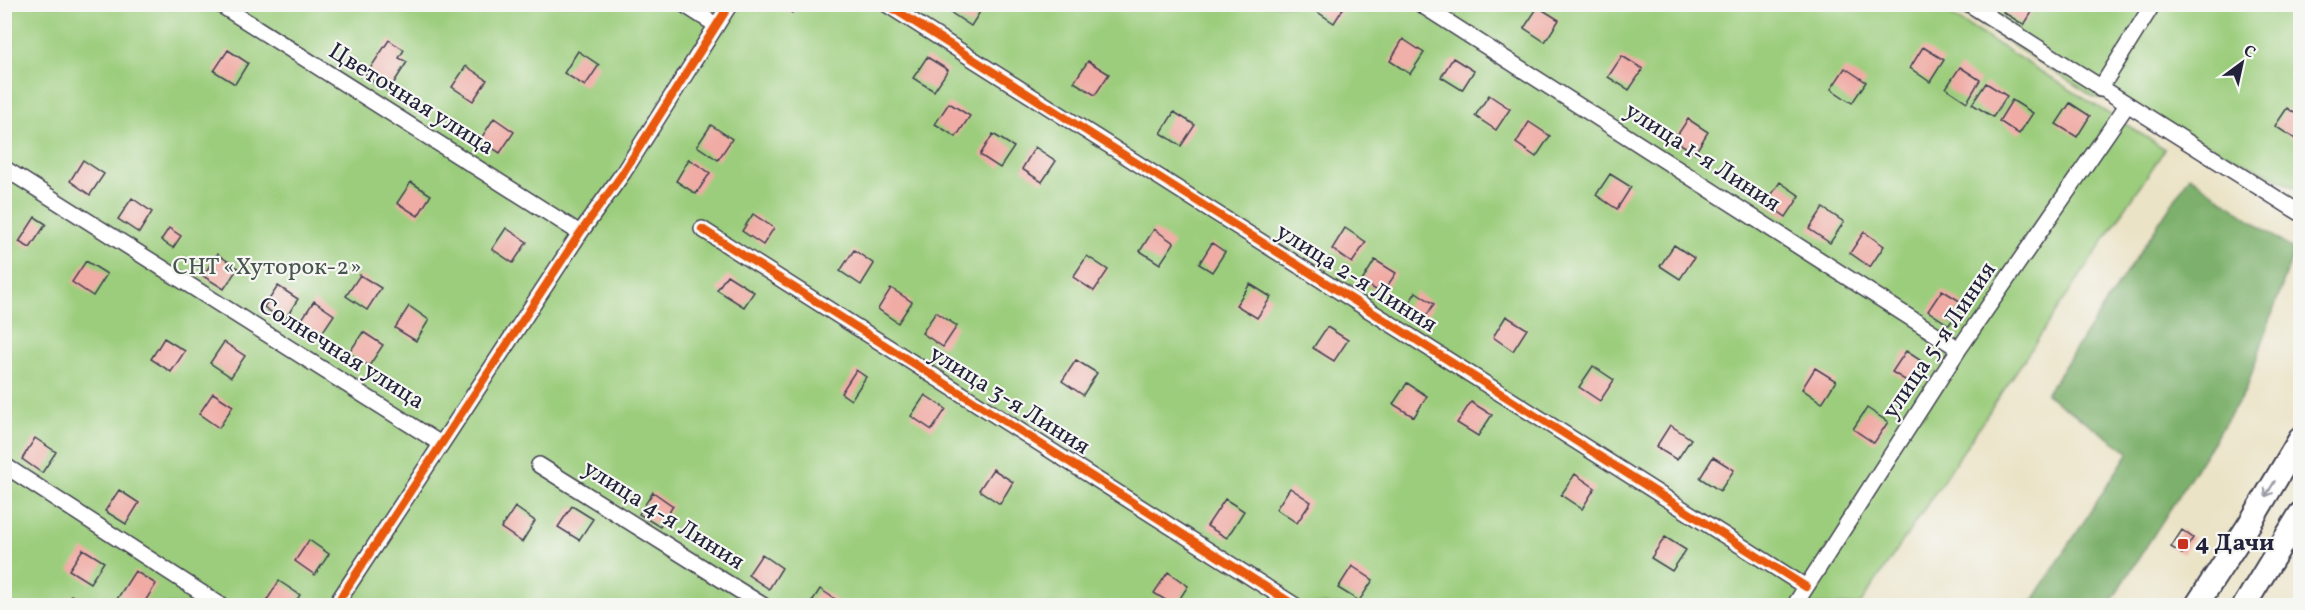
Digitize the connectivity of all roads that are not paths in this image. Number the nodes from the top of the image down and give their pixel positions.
1 (219, 4) edge
2 (683, 4) edge
3 (730, 4) edge
4 (886, 4) edge
5 (1420, 4) edge
6 (1969, 4) edge
7 (2153, 4) edge
8 (716, 25) junction
9 (2100, 89) junction
10 (2127, 105) junction
11 (4, 168) edge
12 (2301, 213) edge
13 (702, 229) dead end
14 (580, 233) junction
15 (1959, 349) junction
16 (2301, 439) edge
17 (441, 444) junction
18 (4, 465) edge
19 (539, 465) dead end
20 (2301, 514) edge
21 (1806, 587) junction
22 (222, 606) edge
23 (335, 606) edge
24 (764, 606) edge
25 (1296, 606) edge
26 (1794, 606) edge
27 (2196, 606) edge
28 (2244, 606) edge

1 - 14 street, Цветочная улица
2 - 8 street
3 - 8 street
4 - 21 street, улица 2-я Линия
5 - 15 street, улица 1-я Линия
6 - 9 street
7 - 9 street
8 - 14 street
9 - 10 street
10 - 12 street
10 - 15 street, улица 5-я Линия
11 - 17 street, Солнечная улица
13 - 25 street, улица 3-я Линия
14 - 17 street
15 - 21 street, улица 5-я Линия
16 -> 27 main road
17 - 23 street
18 - 22 street
19 - 24 street, улица 4-я Линия
20 - 28 main road
21 - 26 street, улица 5-я Линия

